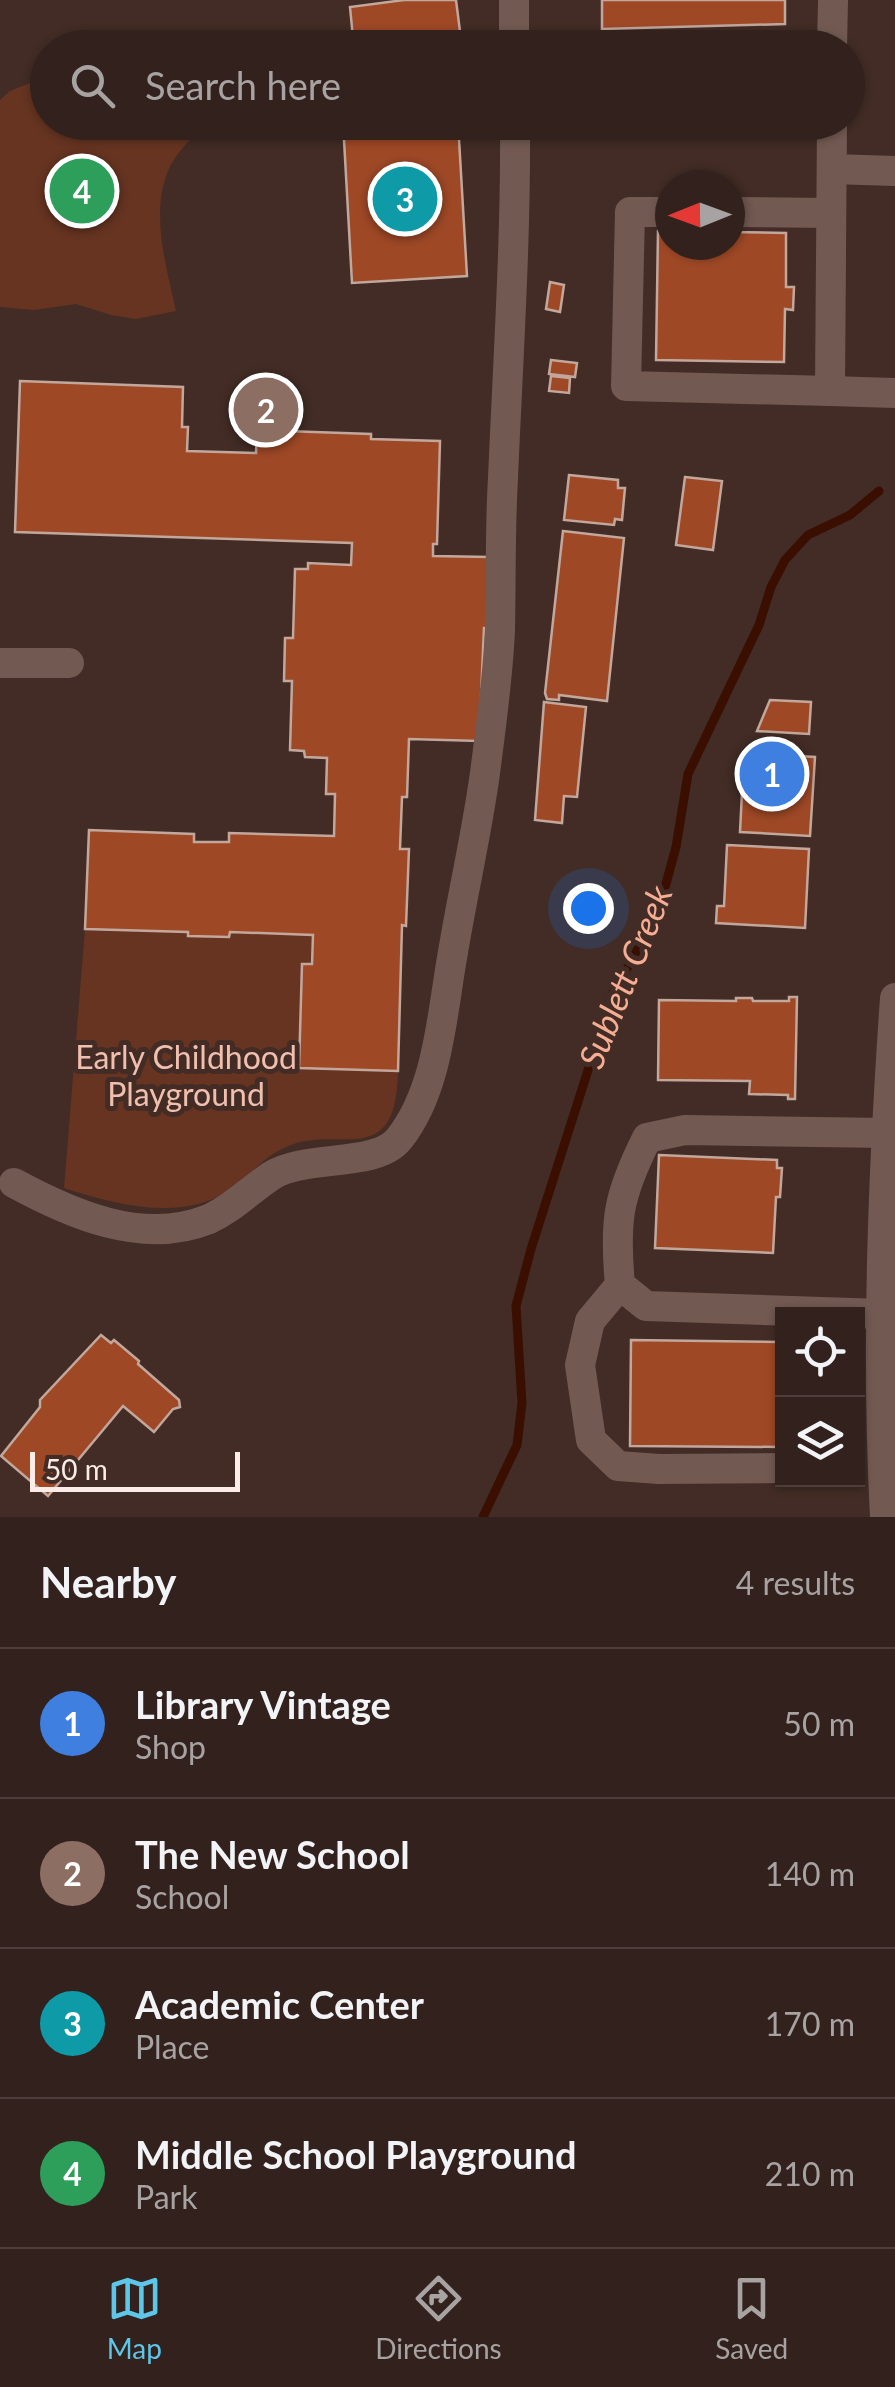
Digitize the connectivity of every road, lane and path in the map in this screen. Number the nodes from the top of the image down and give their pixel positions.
1 (514, 0) edge
2 (833, 0) edge
3 (514, 30) edge
4 (832, 30) edge
5 (515, 140) edge
6 (832, 140) edge
7 (832, 169) junction
8 (895, 171) edge
9 (655, 212) edge
10 (745, 212) edge
11 (831, 213) junction
12 (830, 391) junction
13 (895, 393) edge
14 (0, 663) edge
15 (68, 663) dead end
16 (895, 998) edge
17 (886, 1133) junction
18 (14, 1183) dead end
19 (620, 1285) junction
20 (882, 1314) junction
21 (775, 1468) edge
22 (870, 1470) edge
23 (884, 1517) edge

1 - 3 street
2 - 4 street
5 - 18 street
6 - 7 street
7 - 8 street
7 - 11 street
9 - 12 street
10 - 11 street
11 - 12 street
12 - 13 street
14 - 15 street
16 - 17 street
17 - 19 street
17 - 20 street
19 - 20 street
19 - 21 street
20 - 22 street
22 - 23 street

